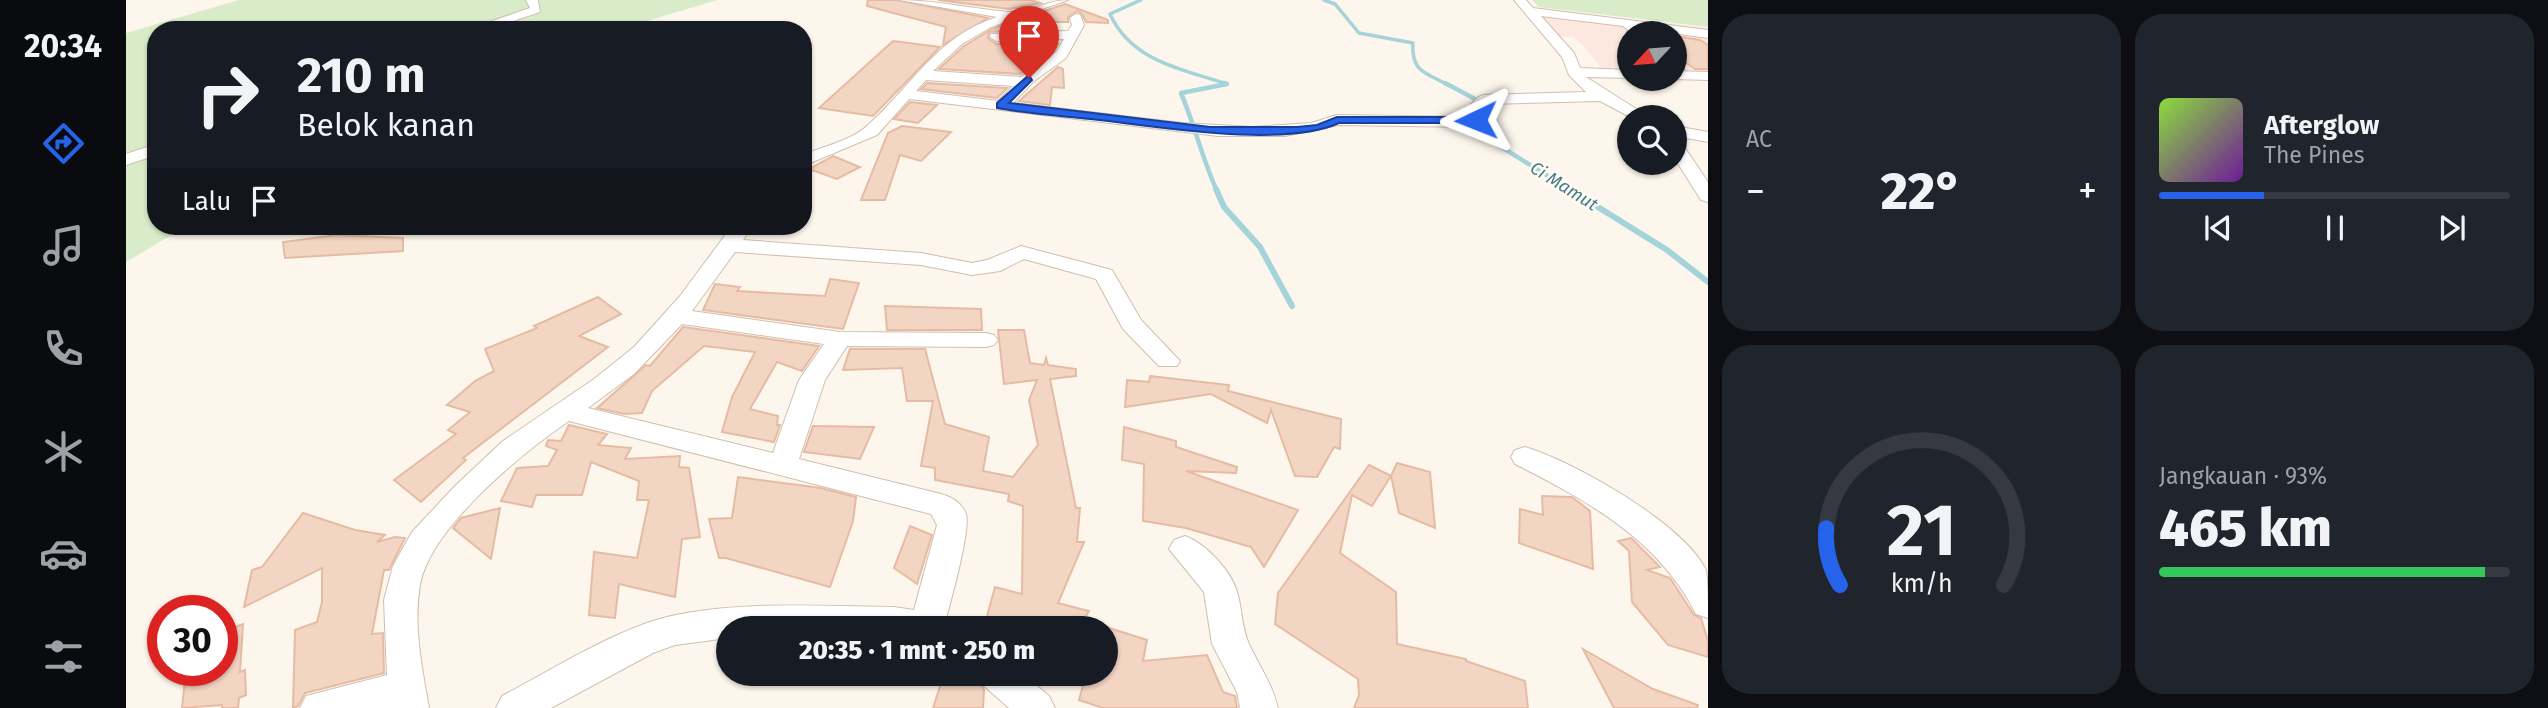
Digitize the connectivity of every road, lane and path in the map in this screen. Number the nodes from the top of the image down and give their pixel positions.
1 (532, 0) edge
2 (905, 0) edge
3 (1062, 0) edge
4 (1525, 6) edge
5 (1015, 15) junction
6 (1076, 18) dead end
7 (501, 21) edge
8 (1617, 21) edge
9 (1687, 31) edge
10 (1708, 34) edge
11 (1073, 35) junction
12 (996, 37) dead end
13 (1687, 71) edge
14 (1574, 72) junction
15 (1617, 74) edge
16 (922, 75) junction
17 (1708, 76) edge
18 (1024, 82) junction
19 (905, 94) junction
20 (1604, 96) junction
21 (1620, 105) edge
22 (1001, 106) junction
23 (1687, 134) edge
24 (1708, 138) edge
25 (147, 152) edge
26 (812, 157) edge
27 (126, 160) edge
28 (1687, 164) edge
29 (1708, 196) edge
30 (736, 235) edge
31 (678, 316) junction
32 (839, 339) junction
33 (986, 340) dead end
34 (1168, 360) dead end
35 (566, 411) junction
36 (1525, 457) dead end
37 (783, 465) junction
38 (1185, 549) dead end
39 (1708, 604) edge
40 (932, 616) edge
41 (716, 625) edge
42 (1010, 686) edge
43 (409, 698) edge
44 (319, 708) edge
45 (515, 708) edge
46 (1035, 708) edge
47 (1259, 708) edge

1 - 7 street
2 - 5 street
3 - 5 street
4 - 8 street
4 - 14 street
5 - 16 street
6 - 11 street
9 - 10 street
11 - 12 street
11 - 18 street
13 - 17 street
14 - 15 street
14 - 20 street
16 - 18 street
16 - 19 street
18 - 22 street
19 - 22 street
19 - 26 street
20 - 21 street
20 - 22 street
23 - 24 street
25 - 27 street
28 - 29 street
30 - 31 street
30 - 34 street
31 - 32 street
31 - 35 street
32 - 33 street
32 - 37 street
35 - 37 street
35 - 43 street
36 - 39 street
37 - 40 street
38 - 47 street
41 - 45 street
42 - 46 street
43 - 44 street

